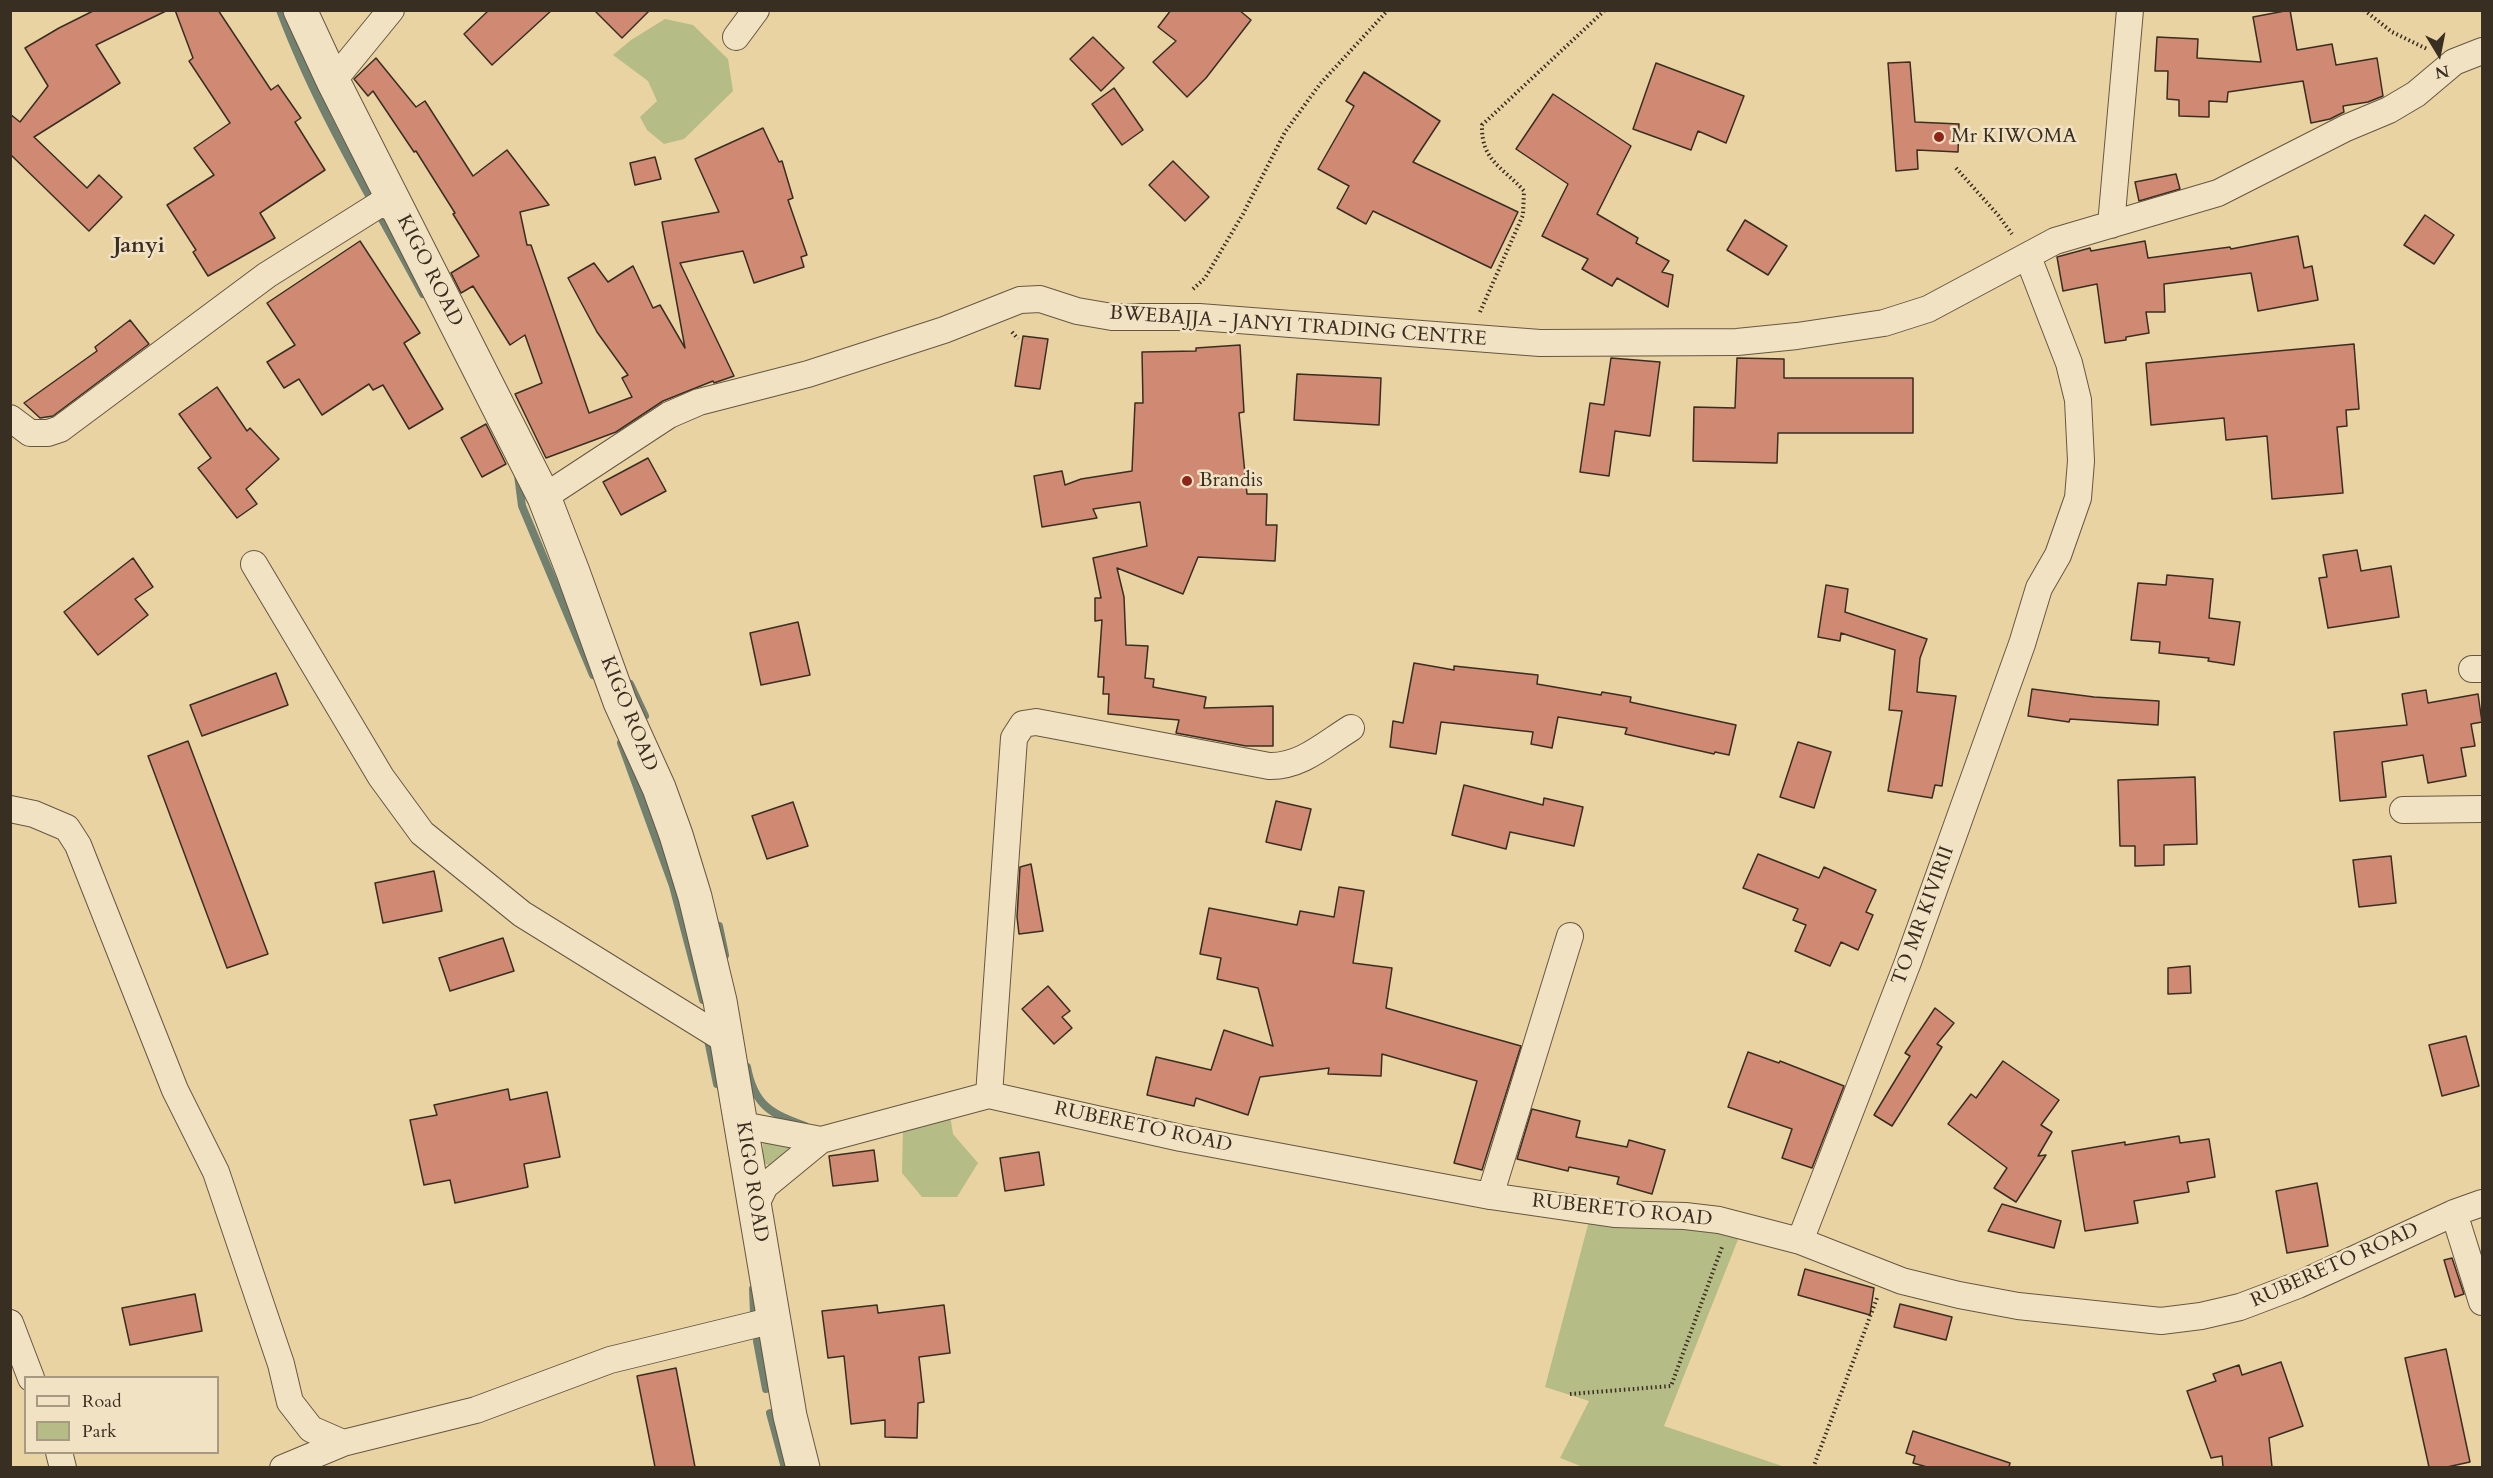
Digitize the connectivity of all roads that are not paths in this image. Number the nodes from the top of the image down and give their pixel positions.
1 (300, 10) edge
2 (391, 10) edge
3 (756, 10) edge
4 (2130, 10) edge
5 (736, 37) dead end
6 (2482, 51) edge
7 (333, 81) junction
8 (397, 208) junction
9 (2111, 225) junction
10 (2028, 257) junction
11 (10, 418) edge
12 (544, 497) junction
13 (254, 564) dead end
14 (1351, 728) dead end
15 (10, 809) edge
16 (2482, 809) edge
17 (2403, 810) dead end
18 (1570, 936) dead end
19 (727, 1041) junction
20 (989, 1095) junction
21 (742, 1125) junction
22 (820, 1140) junction
23 (1490, 1196) junction
24 (2482, 1203) edge
25 (755, 1206) junction
26 (2454, 1213) junction
27 (1800, 1241) junction
28 (2482, 1302) edge
29 (774, 1320) junction
30 (10, 1323) edge
31 (31, 1376) edge
32 (343, 1443) junction
33 (283, 1467) edge
34 (803, 1467) edge

1 - 7 street, KIGO ROAD
2 - 7 street
3 - 5 street
4 - 9 street
6 - 9 street, BWEBAJJA - JANYI TRADING CENTRE
7 - 8 street, KIGO ROAD
8 - 11 street
8 - 12 street, KIGO ROAD
9 - 10 street, BWEBAJJA - JANYI TRADING CENTRE
10 - 12 street, BWEBAJJA - JANYI TRADING CENTRE
10 - 27 street, TO MR KIVIRII
12 - 19 street, KIGO ROAD
13 - 19 street
14 - 20 street
15 - 32 street
16 - 17 street
18 - 23 street
19 - 21 street, KIGO ROAD
20 - 22 street, RUBERETO ROAD
20 - 23 street, RUBERETO ROAD
21 - 22 street, RUBERETO ROAD
21 - 25 street, KIGO ROAD
22 - 25 street
23 - 27 street, RUBERETO ROAD
24 - 26 street, RUBERETO ROAD
25 - 29 street, KIGO ROAD
26 - 27 street, RUBERETO ROAD
26 - 28 street
29 - 32 street
29 - 34 street, KIGO ROAD
30 - 31 street
32 - 33 street

